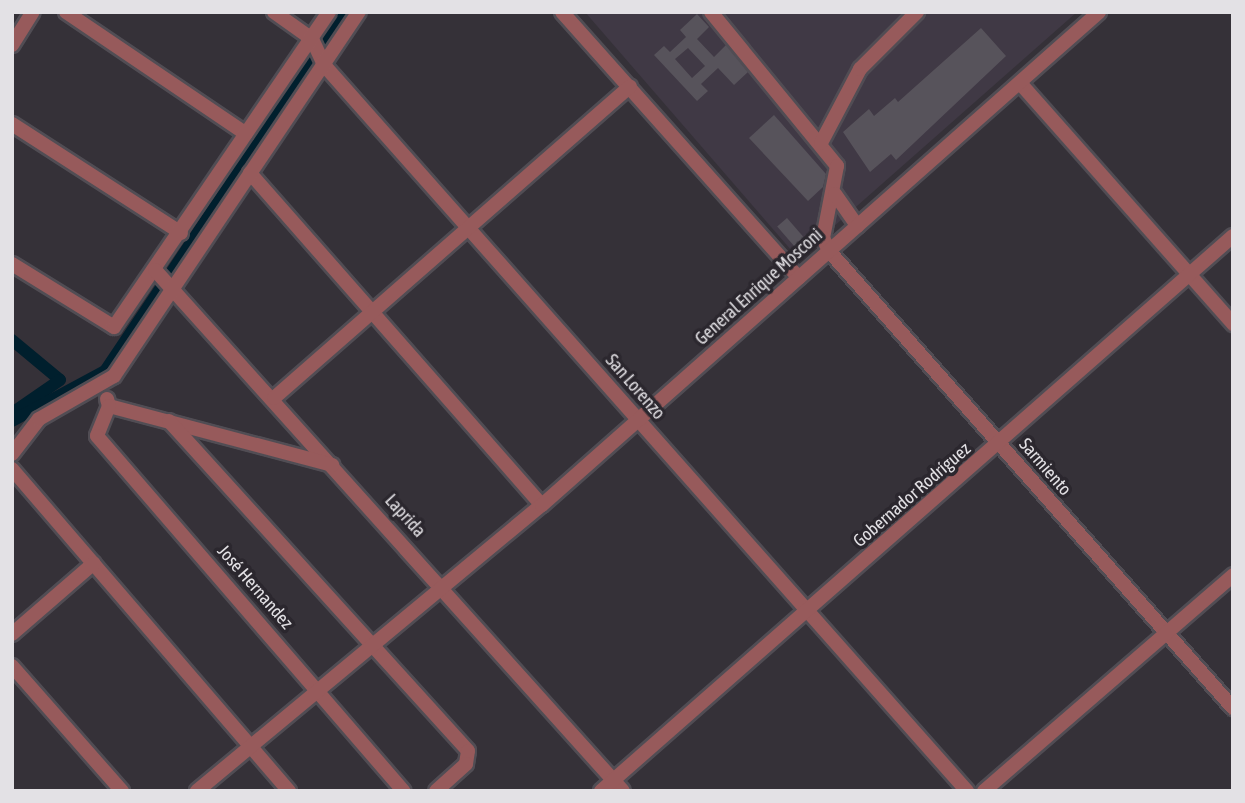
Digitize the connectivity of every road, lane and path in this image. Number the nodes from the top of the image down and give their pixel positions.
1 (33, 12) edge
2 (66, 12) edge
3 (274, 12) edge
4 (329, 12) edge
5 (359, 12) edge
6 (562, 12) edge
7 (711, 12) edge
8 (917, 12) edge
9 (1098, 12) edge
10 (312, 38) junction
11 (12, 45) edge
12 (324, 65) junction
13 (1020, 83) junction
14 (630, 86) junction
15 (12, 124) edge
16 (246, 134) junction
17 (821, 143) junction
18 (250, 173) junction
19 (835, 194) junction
20 (857, 226) junction
21 (468, 227) junction
22 (181, 233) junction
23 (1233, 236) edge
24 (829, 251) junction
25 (12, 264) edge
26 (155, 270) junction
27 (1189, 275) junction
28 (799, 278) junction
29 (174, 289) junction
30 (373, 310) junction
31 (1233, 324) edge
32 (103, 388) junction
33 (274, 398) junction
34 (109, 406) junction
35 (639, 420) junction
36 (169, 421) junction
37 (999, 444) junction
38 (12, 454) edge
39 (334, 465) junction
40 (12, 469) edge
41 (542, 505) junction
42 (94, 563) junction
43 (1233, 575) edge
44 (444, 589) junction
45 (807, 613) junction
46 (12, 634) edge
47 (1165, 634) junction
48 (372, 645) junction
49 (12, 666) edge
50 (318, 688) junction
51 (1233, 708) edge
52 (249, 745) junction
53 (619, 785) edge
54 (122, 791) edge
55 (197, 791) edge
56 (289, 791) edge
57 (403, 791) edge
58 (436, 791) edge
59 (601, 791) edge
60 (967, 791) edge
61 (984, 791) edge

1 - 11 street
2 - 16 street
3 - 10 street
4 - 10 street
5 - 12 street
6 - 14 street
7 - 17 street
8 - 17 street
9 - 13 street, General Enrique Mosconi
10 - 12 street, San Lorenzo
10 - 16 street
12 - 18 street
12 - 21 street, San Lorenzo
13 - 20 street, General Enrique Mosconi
13 - 27 street
14 - 21 street
14 - 28 street
15 - 22 street
16 - 22 street
17 - 19 street
18 - 29 street
18 - 30 street
19 - 20 street
19 - 24 street
20 - 24 street, General Enrique Mosconi
21 - 30 street
21 - 35 street, San Lorenzo
22 - 26 street
23 - 27 street, Gobernador Rodríguez
24 - 28 street, General Enrique Mosconi
24 - 37 street, Sarmiento
25 - 26 street
26 - 29 street, Laprida
27 - 31 street
27 - 37 street, Gobernador Rodríguez
28 - 35 street, General Enrique Mosconi
29 - 32 street
29 - 33 street, Laprida
30 - 33 street
30 - 41 street
32 - 34 street
32 - 38 street
33 - 39 street, Laprida
34 - 36 street
34 - 50 street, José Hernandez
35 - 41 street, General Enrique Mosconi
35 - 45 street, San Lorenzo
36 - 39 street
36 - 48 street
37 - 45 street, Gobernador Rodríguez
37 - 47 street, Sarmiento
39 - 44 street, Laprida
40 - 42 street
41 - 44 street, General Enrique Mosconi
42 - 46 street
42 - 52 street
43 - 47 street
44 - 48 street, General Enrique Mosconi
44 - 53 street, Laprida
45 - 53 street, Gobernador Rodríguez
45 - 60 street, San Lorenzo
47 - 51 street, Sarmiento
47 - 61 street
48 - 50 street, General Enrique Mosconi
48 - 58 street
49 - 54 street
50 - 52 street, General Enrique Mosconi
50 - 57 street, José Hernandez
52 - 55 street, General Enrique Mosconi
52 - 56 street
53 - 59 street, Gobernador Rodríguez

